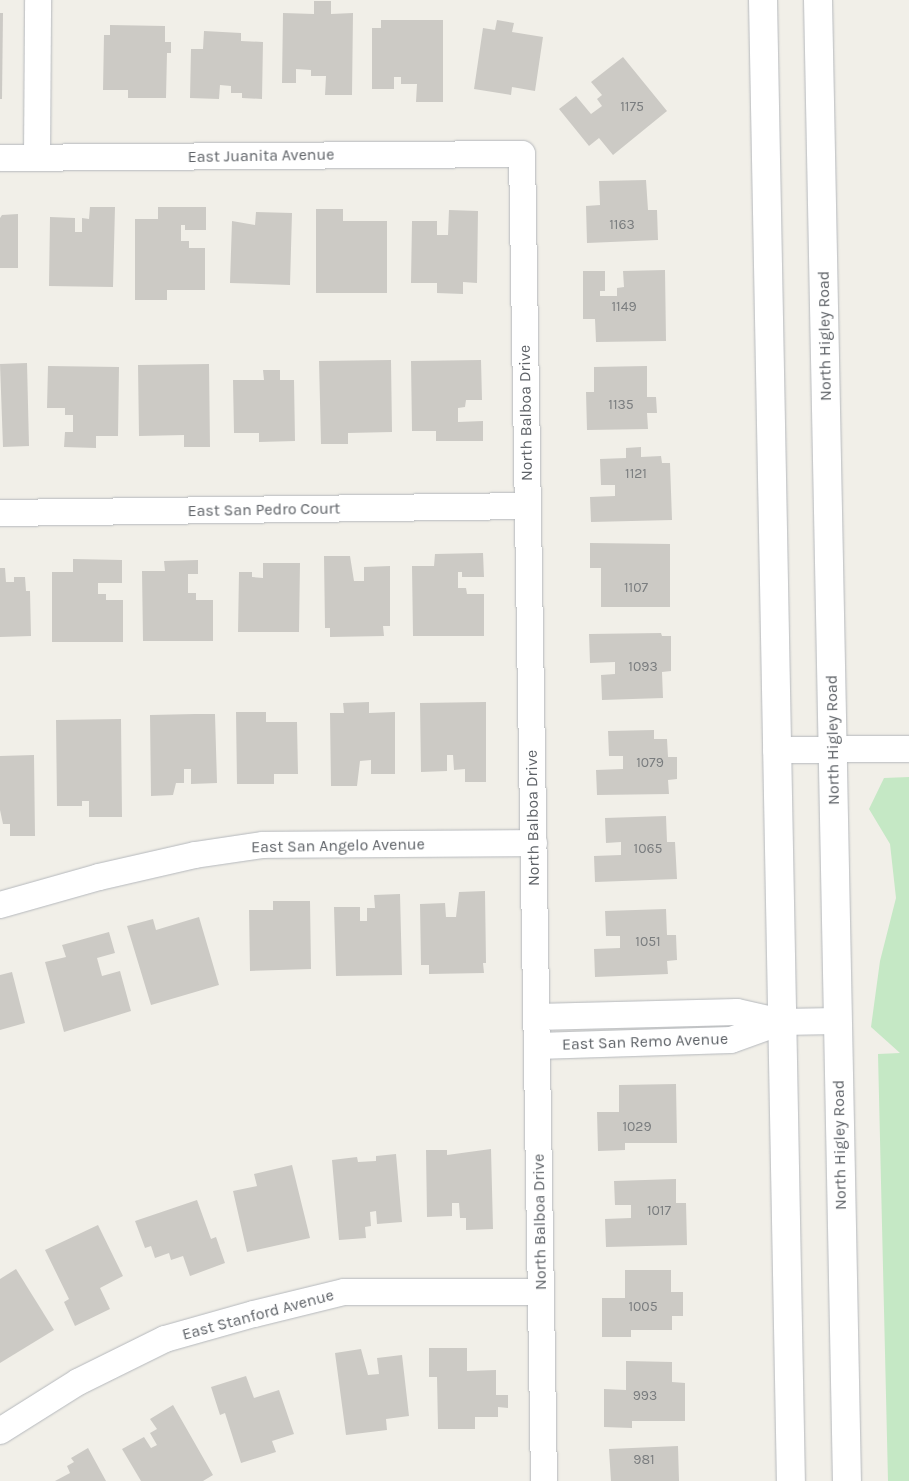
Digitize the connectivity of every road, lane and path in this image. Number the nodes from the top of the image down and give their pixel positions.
1 (38, 0) edge
2 (763, 0) edge
3 (818, 0) edge
4 (522, 154) joint
5 (0, 158) edge
6 (37, 158) junction
7 (528, 506) junction
8 (0, 513) edge
9 (834, 749) junction
10 (909, 749) edge
11 (776, 750) junction
12 (534, 843) junction
13 (0, 905) edge
14 (536, 1017) junction
15 (838, 1021) junction
16 (781, 1022) junction
17 (537, 1046) junction
18 (541, 1292) junction
19 (0, 1431) edge
20 (544, 1481) edge
21 (790, 1481) edge
22 (846, 1481) edge

1 - 6 street
2 - 11 main road
3 - 9 main road, North Higley Road
4 - 6 street, East Juanita Avenue
4 - 7 street, North Balboa Drive
5 - 6 street, East Juanita Avenue
7 - 8 street, East San Pedro Court
7 - 12 street, North Balboa Drive
9 - 10 street
9 - 11 street
9 - 15 main road, North Higley Road
11 - 16 main road
12 - 13 street, East San Angelo Avenue
12 - 14 street, North Balboa Drive
14 - 16 street, East San Remo Avenue
14 - 17 street, North Balboa Drive
15 - 16 street, East San Remo Avenue
15 - 22 main road, North Higley Road
16 - 17 street, East San Remo Avenue
16 - 21 main road
17 - 18 street, North Balboa Drive
18 - 19 street, East Stanford Avenue
18 - 20 street, North Balboa Drive

